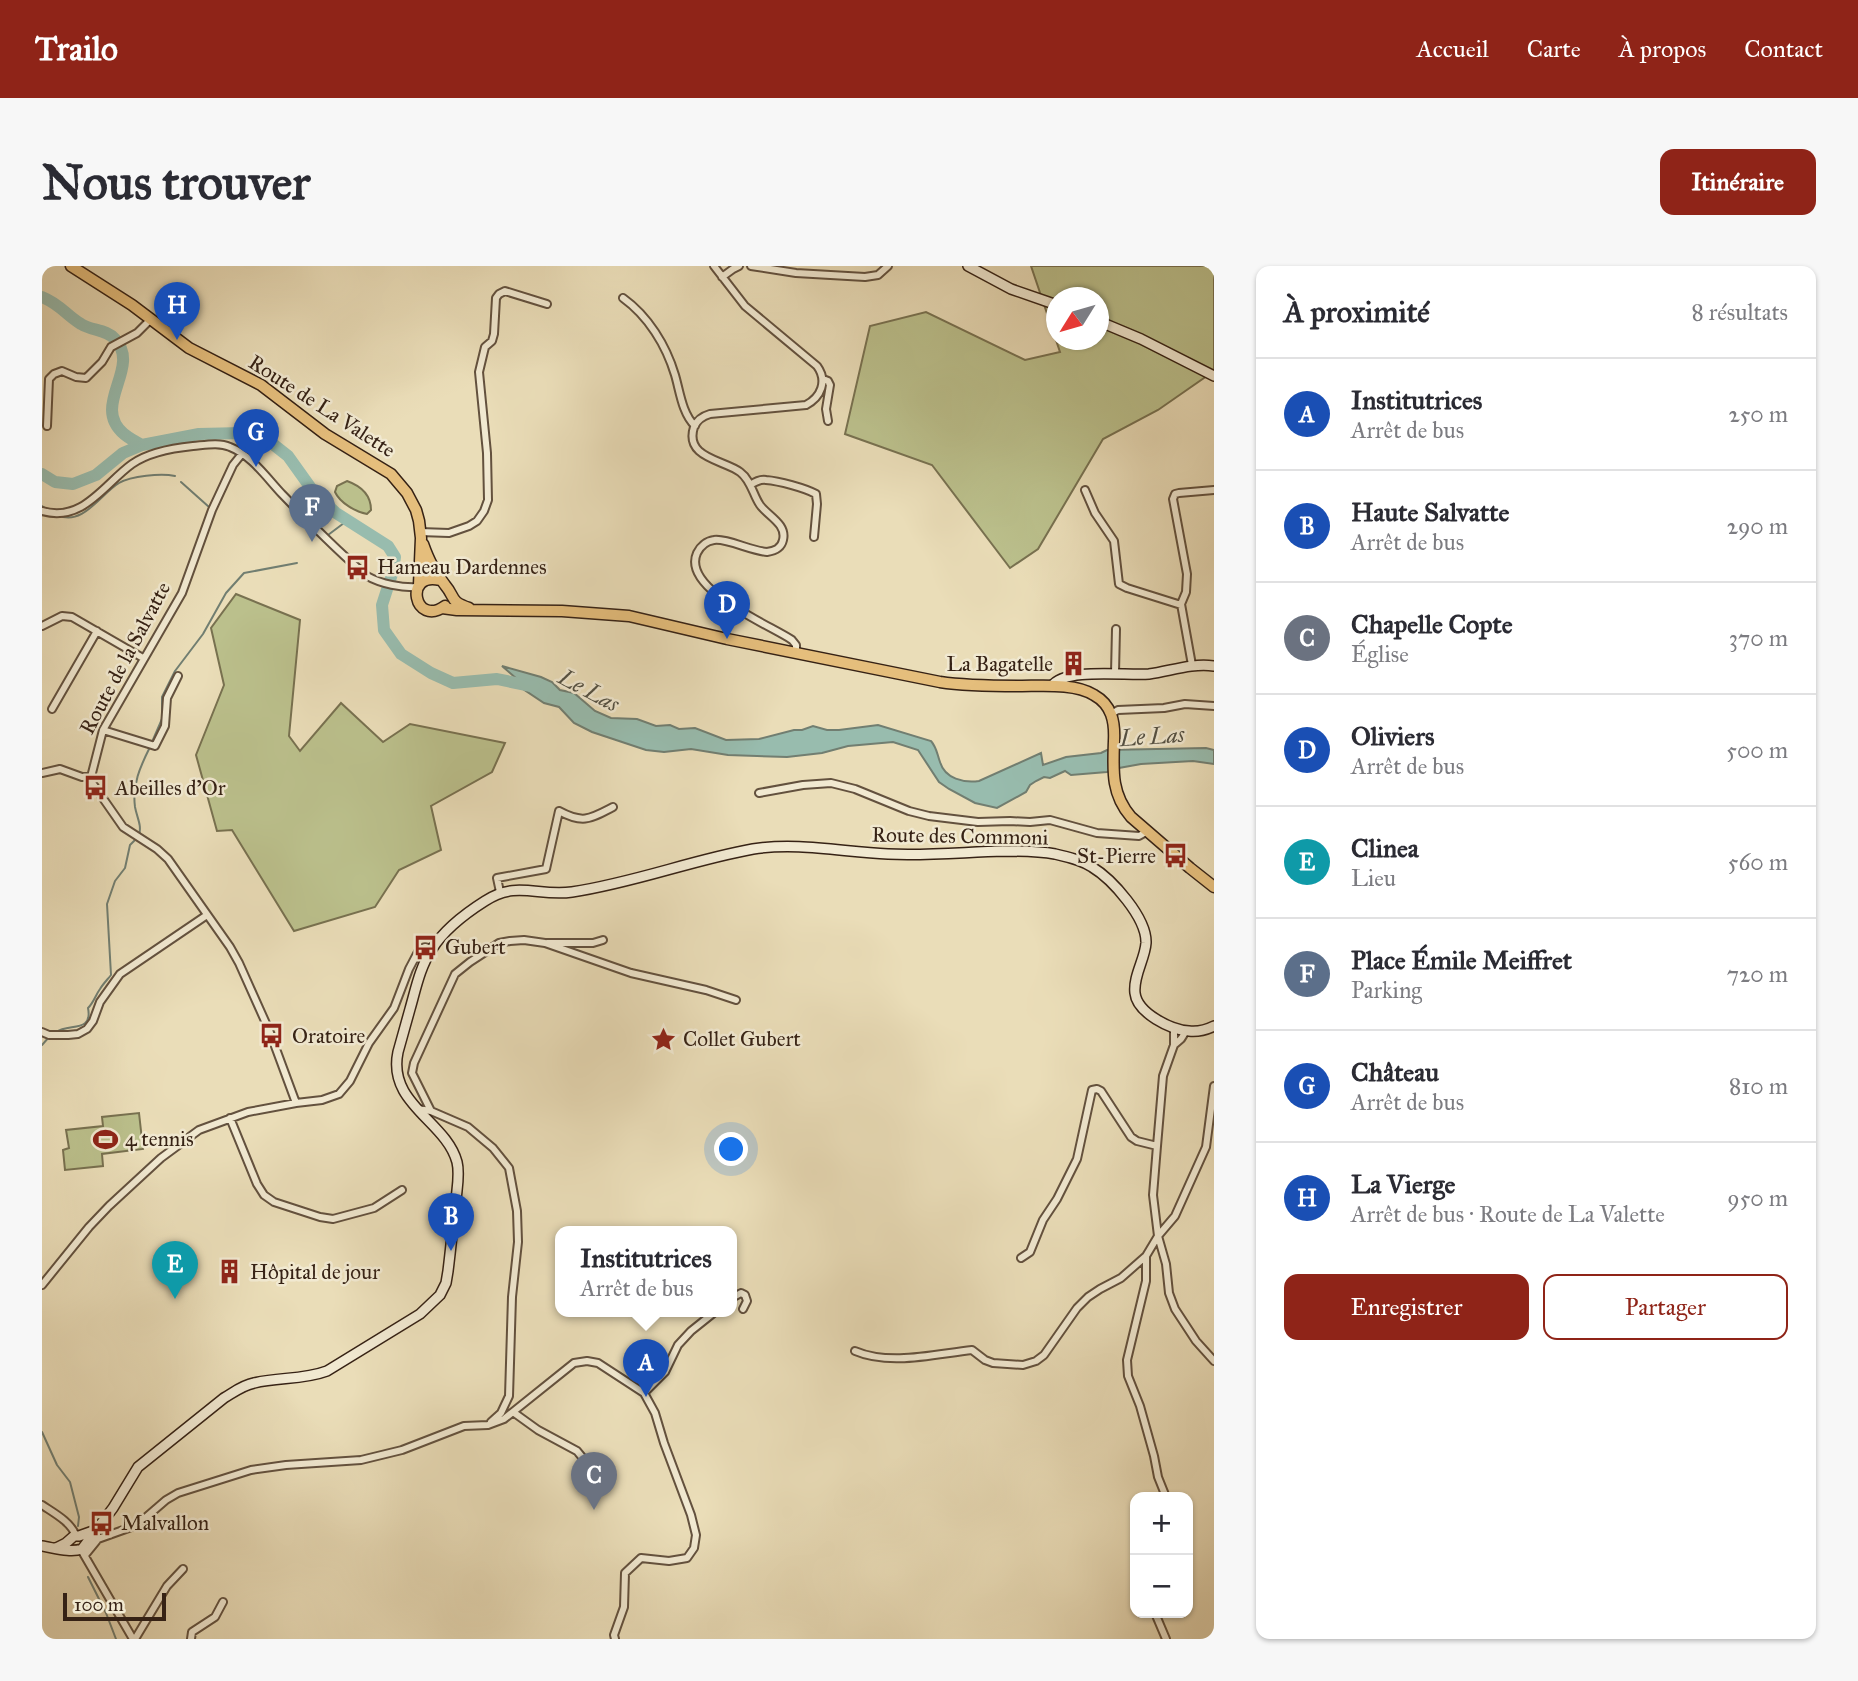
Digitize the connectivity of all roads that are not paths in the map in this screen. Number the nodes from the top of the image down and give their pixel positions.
1 (71, 266) edge
2 (714, 266) edge
3 (739, 266) edge
4 (751, 266) edge
5 (888, 266) edge
6 (968, 266) edge
7 (722, 277) junction
8 (623, 298) dead end
9 (1046, 301) edge
10 (547, 304) dead end
11 (151, 320) junction
12 (1109, 326) edge
13 (1214, 376) edge
14 (823, 379) junction
15 (828, 421) dead end
16 (47, 426) dead end
17 (695, 426) junction
18 (242, 455) junction
19 (750, 485) junction
20 (1085, 490) dead end
21 (1214, 490) edge
22 (42, 511) edge
23 (420, 535) junction
24 (814, 537) dead end
25 (440, 580) junction
26 (418, 586) junction
27 (402, 587) junction
28 (449, 593) junction
29 (416, 599) junction
30 (1181, 605) junction
31 (442, 608) junction
32 (473, 609) junction
33 (42, 626) edge
34 (1116, 629) dead end
35 (97, 631) junction
36 (796, 653) junction
37 (143, 658) junction
38 (1192, 665) junction
39 (1214, 666) edge
40 (1115, 673) junction
41 (178, 676) dead end
42 (1052, 685) junction
43 (1214, 706) edge
44 (52, 709) dead end
45 (1111, 714) junction
46 (103, 730) junction
47 (42, 773) edge
48 (91, 777) junction
49 (759, 793) dead end
50 (613, 807) dead end
51 (1148, 831) junction
52 (1214, 887) edge
53 (500, 892) junction
54 (208, 915) junction
55 (603, 940) dead end
56 (545, 943) junction
57 (432, 948) junction
58 (736, 1000) dead end
59 (1214, 1026) edge
60 (1174, 1028) junction
61 (1186, 1031) junction
62 (49, 1034) edge
63 (1174, 1045) junction
64 (1214, 1086) edge
65 (296, 1103) junction
66 (415, 1109) junction
67 (431, 1111) junction
68 (230, 1118) junction
69 (1157, 1146) junction
70 (402, 1191) dead end
71 (1158, 1236) junction
72 (1146, 1256) junction
73 (1021, 1258) dead end
74 (42, 1285) edge
75 (737, 1295) edge
76 (743, 1309) dead end
77 (708, 1317) edge
78 (855, 1351) dead end
79 (1214, 1361) edge
80 (644, 1393) junction
81 (513, 1412) junction
82 (488, 1425) junction
83 (605, 1485) dead end
84 (1164, 1492) edge
85 (42, 1505) edge
86 (78, 1544) junction
87 (42, 1546) edge
88 (183, 1569) dead end
89 (223, 1602) dead end
90 (1157, 1618) edge
91 (134, 1639) edge
92 (191, 1639) edge
93 (615, 1639) edge
94 (1166, 1639) edge

1 - 11 main road, Route de La Valette
2 - 7 street
3 - 7 street
4 - 5 street
6 - 9 street
7 - 14 street
8 - 17 street
10 - 23 street
11 - 16 street
11 - 23 main road, Route de La Valette
12 - 13 street
14 - 15 street
14 - 17 street
17 - 19 street
18 - 22 street
18 - 27 street
18 - 37 street, Route de la Salvatte
19 - 24 street
19 - 36 street
20 - 30 street
21 - 30 street
23 - 25 main road, Route de La Valette
23 - 26 main road, Route de La Valette
25 - 26 main road
25 - 28 main road
26 - 27 street
26 - 29 main road
27 - 29 street
28 - 31 main road
28 - 32 main road
29 - 31 main road
30 - 38 street
31 - 32 main road
32 - 36 main road
33 - 35 street
34 - 40 street
35 - 37 street
35 - 44 street
36 - 42 main road
37 - 46 street, Route de la Salvatte
38 - 39 street
38 - 40 street
40 - 42 street
41 - 46 street
42 - 45 main road
43 - 45 street
45 - 51 main road
46 - 48 street, Route de la Salvatte
47 - 48 street
48 - 54 street
49 - 51 street
50 - 53 street
51 - 52 main road
53 - 57 street
53 - 60 street, Route des Commoni
54 - 62 street
54 - 65 street
55 - 56 street
56 - 58 street
56 - 67 street
57 - 65 street
57 - 66 street
59 - 61 street, Route des Commoni
60 - 61 street, Route des Commoni
60 - 63 street
61 - 63 street
63 - 69 street
64 - 71 street
65 - 68 street
66 - 67 street
66 - 86 street
67 - 82 street
68 - 70 street
68 - 74 street
69 - 71 street
69 - 73 street
71 - 72 street
71 - 79 street
72 - 78 street
72 - 84 street
75 - 76 street
77 - 80 street
80 - 81 street
80 - 93 street
81 - 82 street
81 - 83 street
82 - 86 street
85 - 86 street
86 - 87 street
86 - 91 street
88 - 91 street
89 - 92 street
90 - 94 street

